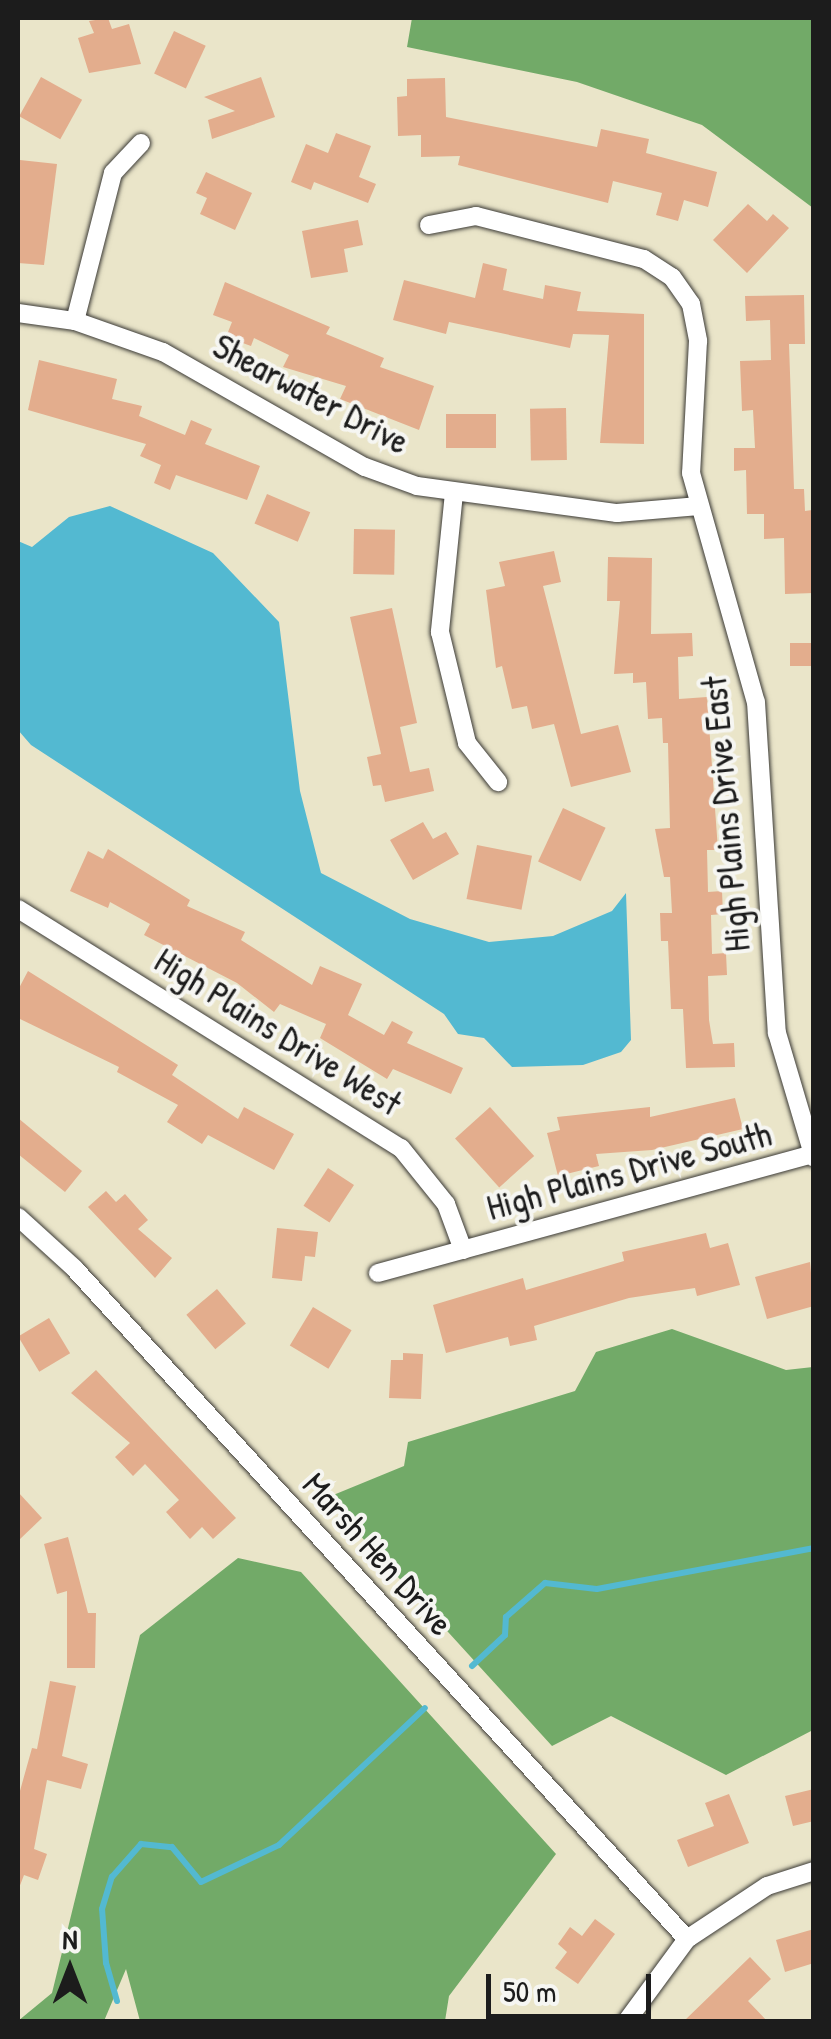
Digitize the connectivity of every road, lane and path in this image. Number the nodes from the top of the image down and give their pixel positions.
1 (141, 143) dead end
2 (429, 225) dead end
3 (18, 313) edge
4 (75, 321) junction
5 (454, 494) junction
6 (698, 506) junction
7 (498, 782) dead end
8 (18, 909) edge
9 (813, 1156) edge
10 (18, 1217) edge
11 (463, 1250) junction
12 (378, 1273) dead end
13 (814, 1871) edge
14 (687, 1938) junction
15 (626, 2022) edge

1 - 4 street
2 - 6 street, High Plains Drive East
3 - 4 street, Shearwater Drive
4 - 5 street, Shearwater Drive
5 - 6 street, Shearwater Drive
5 - 7 street
6 - 9 street, High Plains Drive East
8 - 11 street, High Plains Drive West
9 - 11 street, High Plains Drive South
10 - 14 street, Marsh Hen Drive
11 - 12 street, High Plains Drive South
13 - 14 street
14 - 15 street

